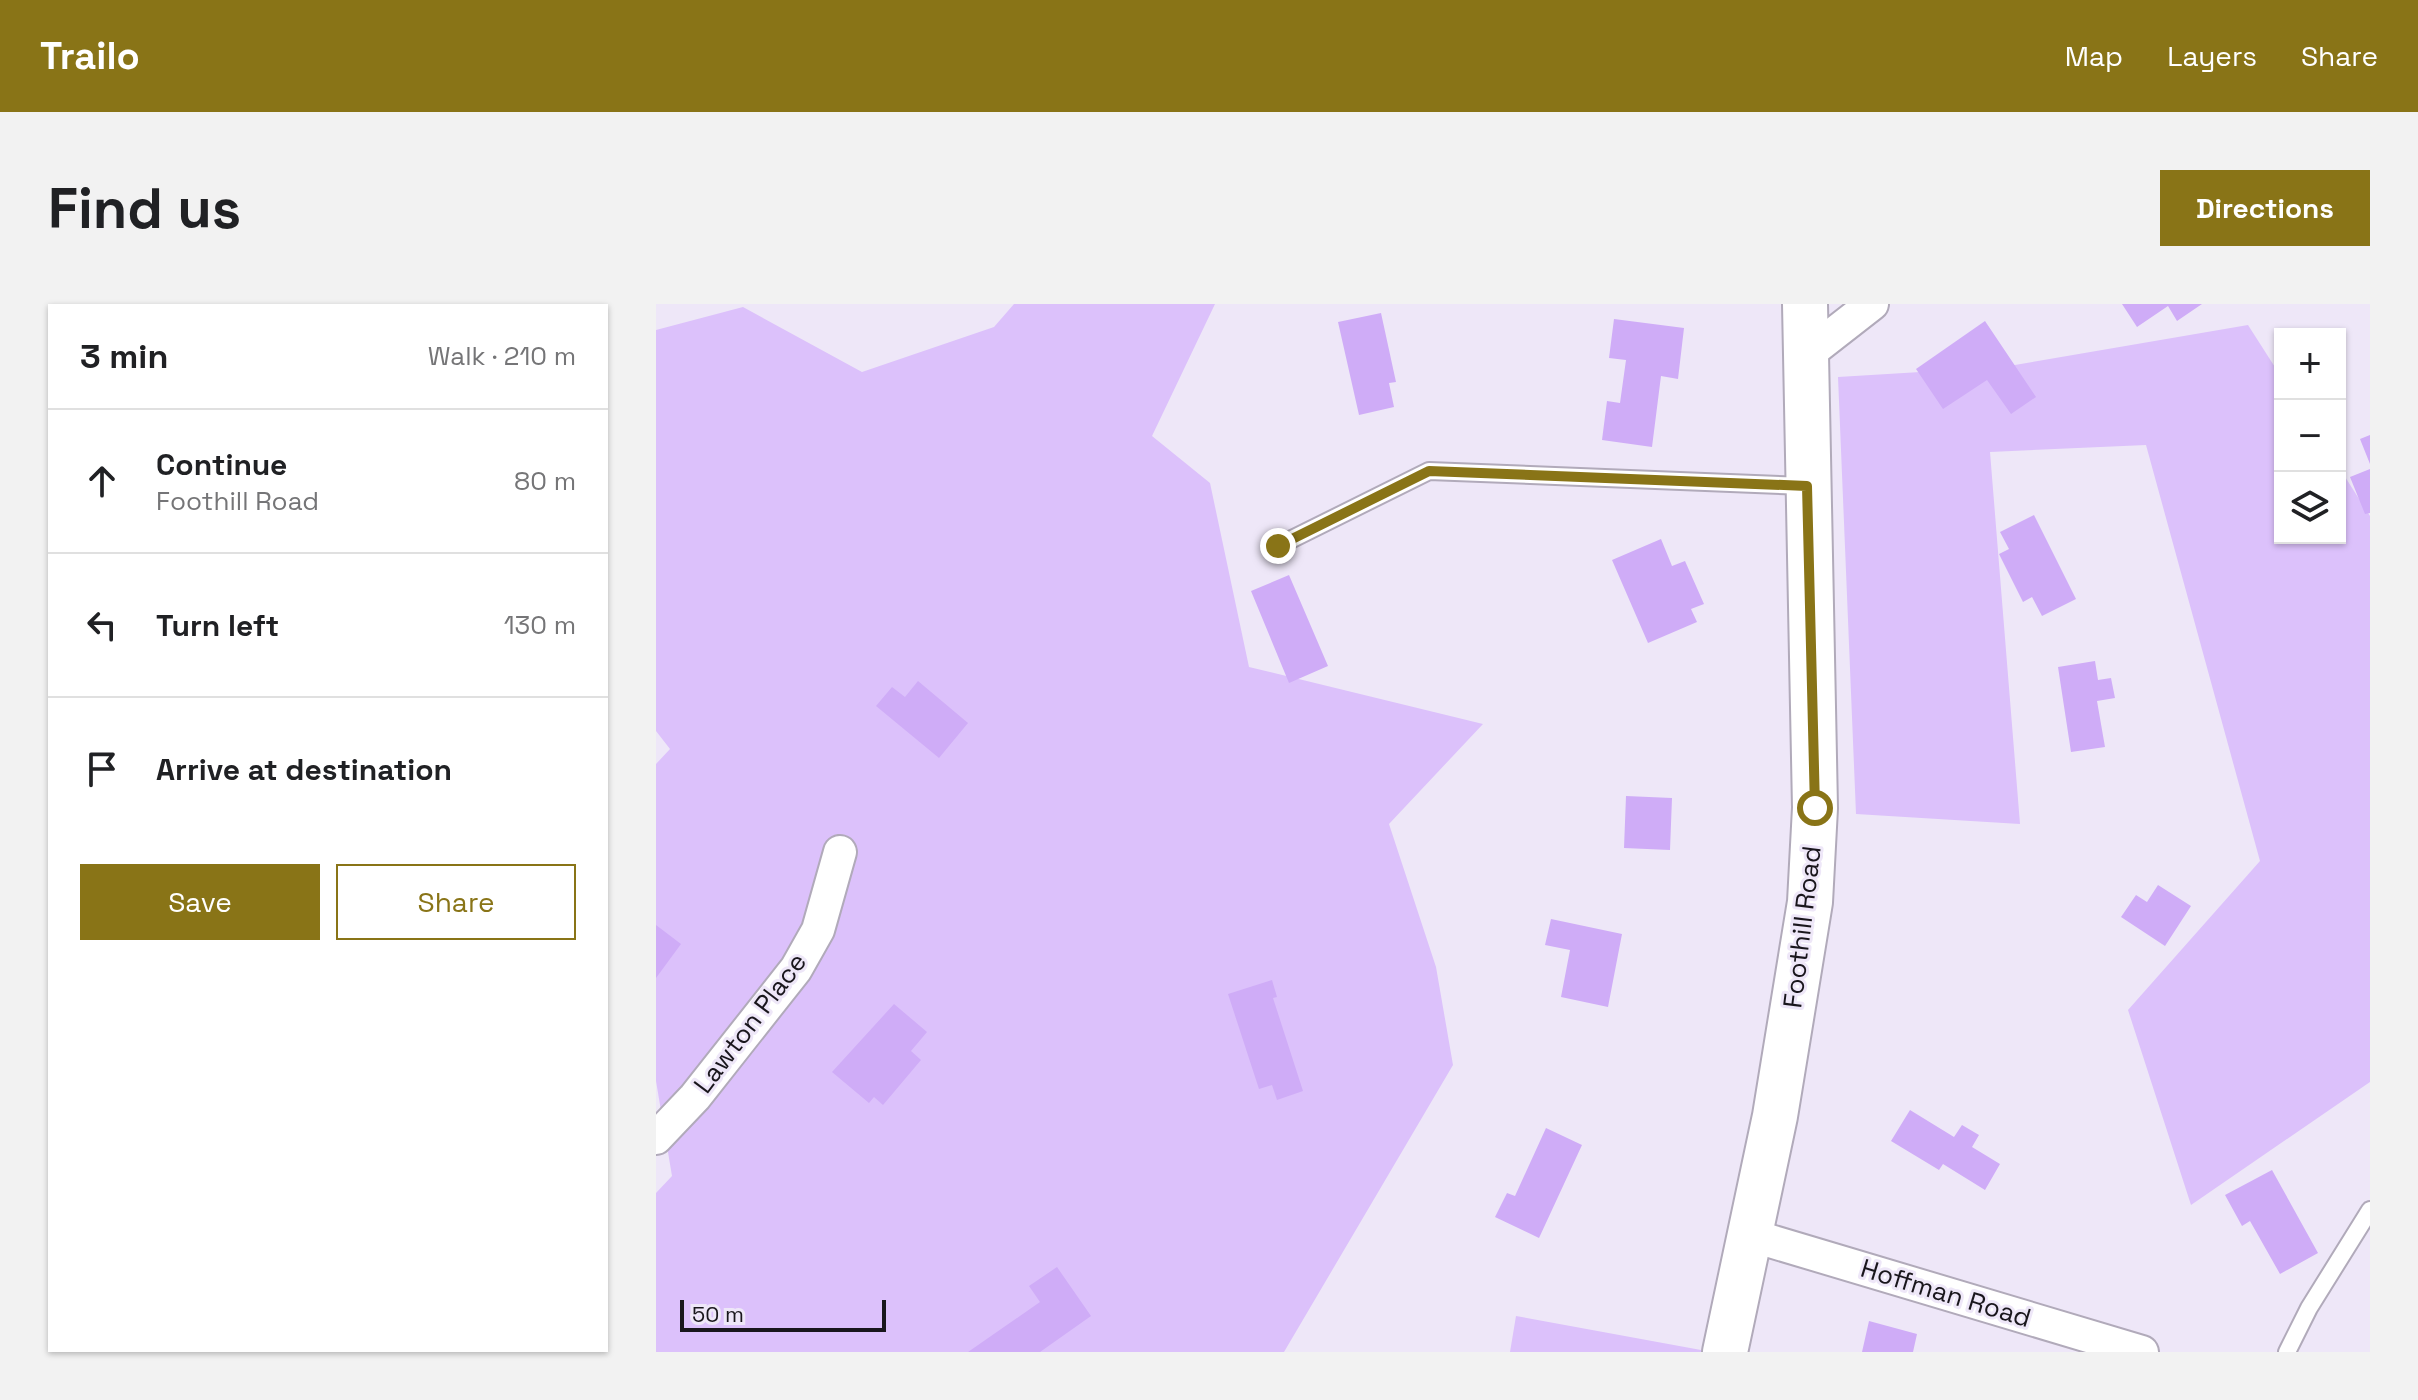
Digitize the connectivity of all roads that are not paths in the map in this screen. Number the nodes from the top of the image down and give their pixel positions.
1 (1805, 304) edge
2 (1872, 304) edge
3 (1804, 357) junction
4 (1807, 486) junction
5 (1277, 554) dead end
6 (840, 852) dead end
7 (656, 1138) edge
8 (2370, 1210) edge
9 (1750, 1235) junction
10 (1725, 1352) edge
11 (2142, 1352) edge
12 (2287, 1352) edge

1 - 3 street, Foothill Road
2 - 3 street
3 - 4 street, Foothill Road
4 - 5 lane
4 - 9 street, Foothill Road
6 - 7 street, Lawton Place
8 - 12 lane
9 - 10 street, Foothill Road
9 - 11 street, Hoffman Road

